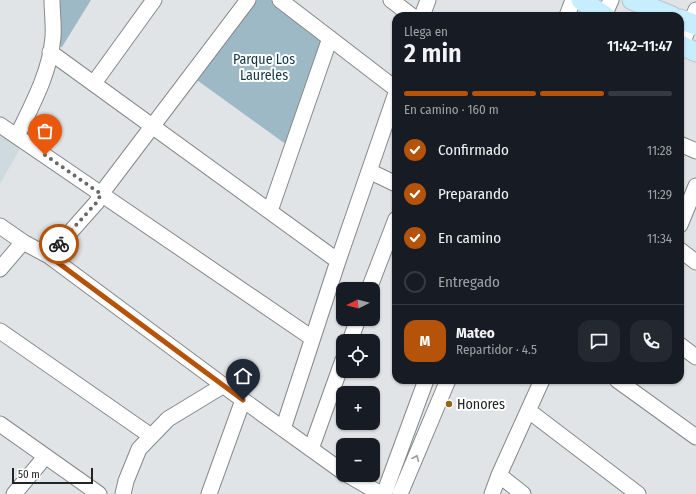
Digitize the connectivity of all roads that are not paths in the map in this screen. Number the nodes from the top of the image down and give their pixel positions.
1 (52, 0) edge
2 (154, 0) edge
3 (248, 0) edge
4 (280, 0) edge
5 (391, 0) edge
6 (428, 0) edge
7 (573, 0) edge
8 (581, 0) edge
9 (611, 0) edge
10 (632, 0) edge
11 (407, 12) edge
12 (424, 12) edge
13 (568, 12) edge
14 (598, 12) edge
15 (606, 12) edge
16 (662, 12) edge
17 (690, 19) edge
18 (330, 38) junction
19 (686, 48) edge
20 (50, 52) junction
21 (94, 83) junction
22 (392, 86) edge
23 (392, 105) edge
24 (0, 125) edge
25 (152, 126) junction
26 (17, 136) junction
27 (684, 146) edge
28 (696, 150) edge
29 (369, 171) junction
30 (392, 182) edge
31 (696, 186) edge
32 (101, 194) junction
33 (270, 211) junction
34 (684, 215) edge
35 (0, 226) edge
36 (392, 229) edge
37 (23, 242) junction
38 (684, 253) edge
39 (49, 256) junction
40 (3, 259) edge
41 (338, 261) junction
42 (696, 262) edge
43 (372, 282) edge
44 (0, 332) edge
45 (312, 338) junction
46 (684, 348) edge
47 (696, 357) edge
48 (336, 378) edge
49 (424, 384) edge
50 (446, 384) edge
51 (540, 384) edge
52 (623, 384) edge
53 (224, 385) junction
54 (243, 400) junction
55 (529, 411) junction
56 (0, 424) edge
57 (283, 429) junction
58 (151, 436) junction
59 (696, 437) edge
60 (311, 448) junction
61 (45, 457) junction
62 (336, 467) edge
63 (499, 475) junction
64 (361, 482) edge
65 (14, 494) edge
66 (98, 494) edge
67 (123, 494) edge
68 (209, 494) edge
69 (382, 494) edge
70 (400, 494) edge
71 (492, 494) edge
72 (523, 494) edge
73 (638, 494) edge

1 - 20 street
2 - 21 street
3 - 25 street
4 - 18 street
5 - 11 street
6 - 12 street
7 - 13 street
8 - 14 main road
9 - 15 street
10 - 16 main road
17 - 19 street
18 - 22 street
18 - 33 street
20 - 21 street
20 - 26 street
21 - 25 street
23 - 29 street
24 - 26 street
25 - 32 street
25 - 33 street
26 - 32 street
27 - 28 street
29 - 30 street
29 - 41 street
31 - 34 street
32 - 39 street
32 - 45 street
33 - 41 street
35 - 37 street
36 - 43 street
37 - 39 street
37 - 40 street
38 - 42 street
39 - 53 street
41 - 45 street
44 - 58 street
45 - 57 street
46 - 47 street
48 - 60 street
49 - 69 street
70 -> 50 street
51 - 55 street
52 - 59 street
53 - 54 street
53 - 58 street
54 - 57 street
54 - 68 street
55 - 63 street
55 - 73 street
56 - 61 street
57 - 60 street
58 - 67 street
60 - 62 street
61 - 65 street
61 - 66 street
63 - 71 street
63 - 72 street
64 - 69 street

